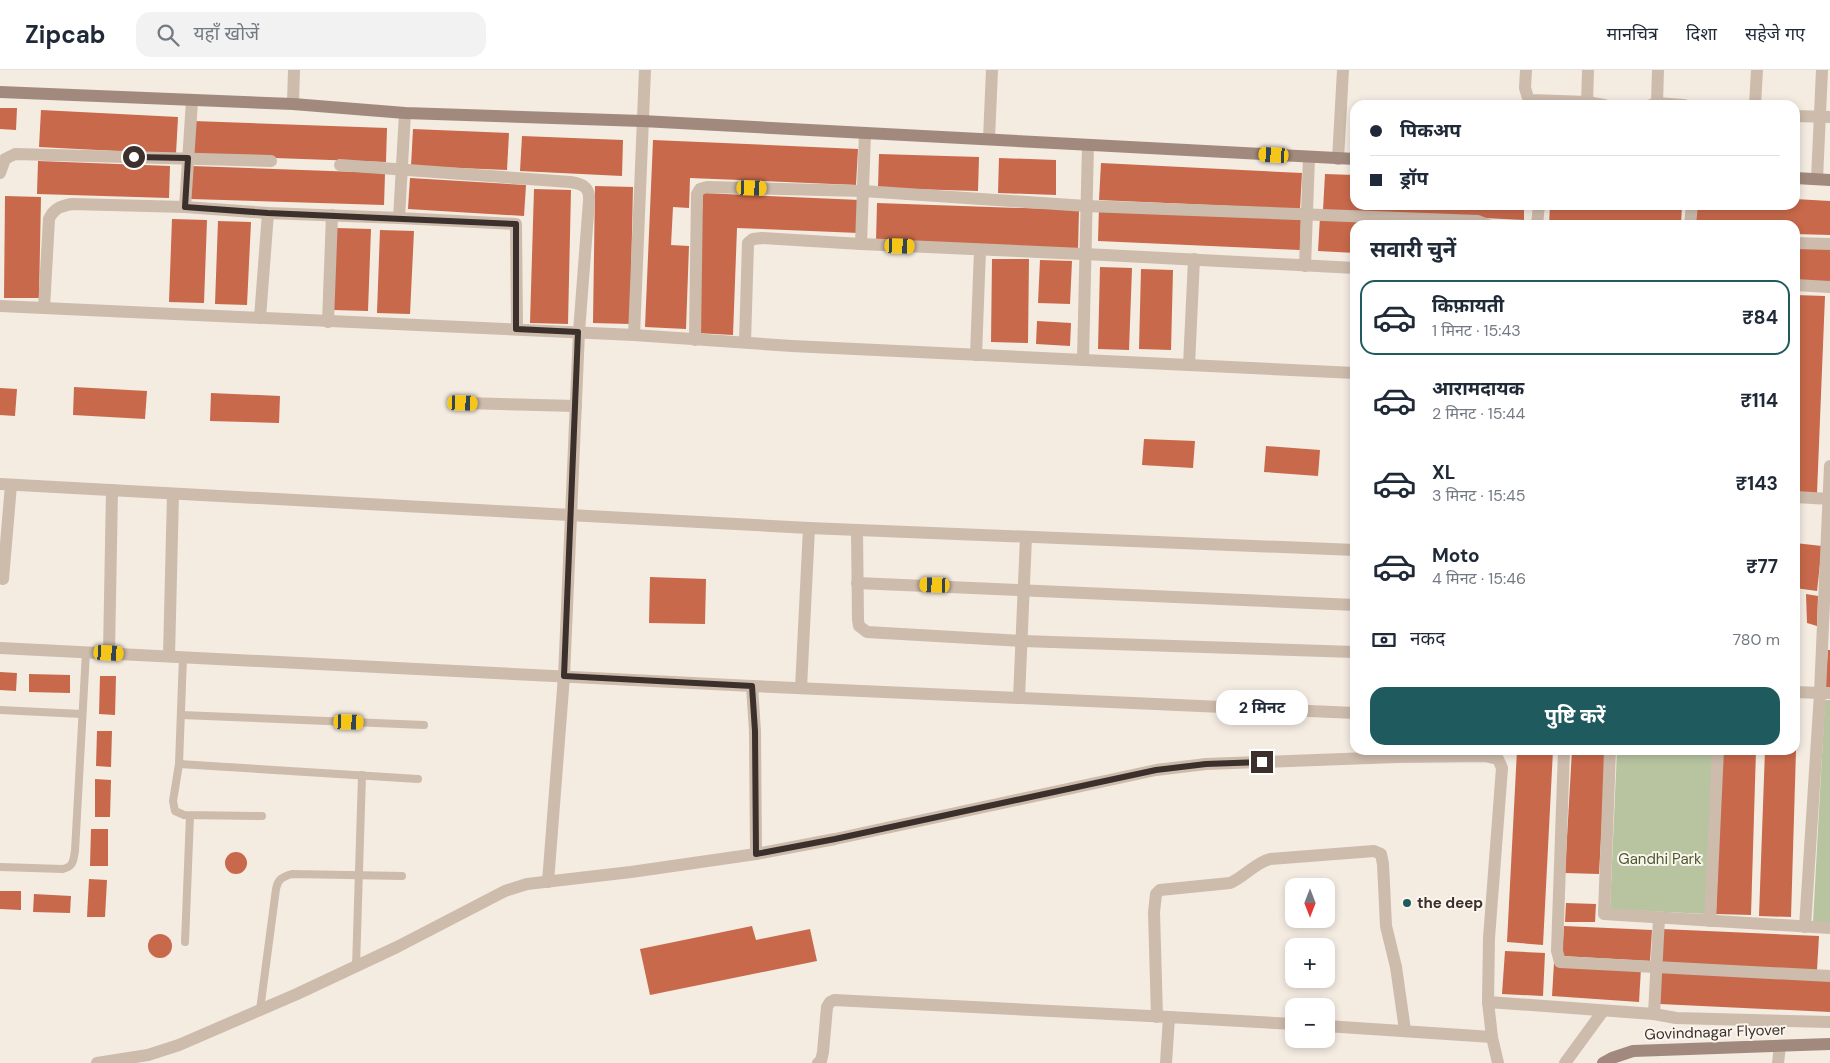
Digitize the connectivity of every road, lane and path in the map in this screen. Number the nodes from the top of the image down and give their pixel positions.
1 (294, 70) edge
2 (645, 70) edge
3 (992, 70) edge
4 (1343, 70) edge
5 (1526, 70) edge
6 (1588, 70) edge
7 (1658, 70) edge
8 (1757, 70) edge
9 (1822, 70) edge
10 (0, 92) edge
11 (1532, 100) edge
12 (1587, 100) edge
13 (1654, 100) edge
14 (1755, 100) edge
15 (192, 101) junction
16 (293, 104) junction
17 (404, 113) junction
18 (1800, 116) edge
19 (1825, 117) edge
20 (642, 121) junction
21 (865, 133) junction
22 (989, 139) junction
23 (1088, 145) junction
24 (1309, 157) junction
25 (188, 158) junction
26 (1338, 159) junction
27 (1350, 159) edge
28 (271, 161) dead end
29 (340, 165) dead end
30 (401, 170) junction
31 (0, 173) edge
32 (1800, 178) edge
33 (1817, 179) junction
34 (1830, 180) edge
35 (863, 191) junction
36 (1086, 206) junction
37 (185, 207) junction
38 (268, 213) junction
39 (332, 215) junction
40 (1307, 216) junction
41 (400, 218) junction
42 (1444, 220) edge
43 (1800, 243) edge
44 (860, 244) junction
45 (1830, 244) edge
46 (980, 250) junction
47 (1085, 254) junction
48 (1194, 259) junction
49 (1305, 266) junction
50 (1350, 268) edge
51 (1800, 285) edge
52 (1830, 287) edge
53 (0, 306) edge
54 (44, 308) junction
55 (260, 318) junction
56 (328, 322) junction
57 (516, 329) junction
58 (578, 332) junction
59 (634, 335) junction
60 (695, 340) junction
61 (745, 342) junction
62 (976, 355) junction
63 (1083, 360) junction
64 (1189, 365) junction
65 (1350, 373) edge
66 (463, 403) dead end
67 (576, 406) junction
68 (1830, 466) edge
69 (6, 485) edge
70 (112, 490) junction
71 (174, 494) junction
72 (1800, 498) edge
73 (1829, 499) edge
74 (572, 515) junction
75 (809, 528) junction
76 (857, 531) junction
77 (1026, 537) junction
78 (1350, 550) edge
79 (1828, 553) edge
80 (0, 578) edge
81 (857, 583) junction
82 (1025, 589) junction
83 (1828, 598) edge
84 (1350, 605) edge
85 (1022, 641) junction
86 (1826, 646) edge
87 (0, 648) edge
88 (86, 652) junction
89 (1350, 652) edge
90 (109, 653) junction
91 (169, 656) junction
92 (183, 657) junction
93 (564, 676) junction
94 (752, 686) junction
95 (801, 688) junction
96 (1800, 692) edge
97 (1825, 693) edge
98 (1020, 698) junction
99 (0, 710) edge
100 (1350, 713) edge
101 (82, 714) junction
102 (181, 715) junction
103 (424, 725) dead end
104 (1499, 755) edge
105 (1564, 755) edge
106 (1610, 755) edge
107 (1718, 755) edge
108 (178, 764) junction
109 (362, 775) junction
110 (418, 778) dead end
111 (190, 816) junction
112 (262, 816) dead end
113 (756, 854) junction
114 (0, 867) edge
115 (358, 875) junction
116 (402, 876) dead end
117 (548, 882) junction
118 (1659, 918) junction
119 (1710, 921) junction
120 (1805, 926) junction
121 (1830, 928) edge
122 (185, 942) dead end
123 (356, 967) junction
124 (1657, 967) junction
125 (1830, 976) edge
126 (1488, 1002) junction
127 (260, 1010) junction
128 (1603, 1011) junction
129 (1654, 1014) junction
130 (1163, 1017) junction
131 (1830, 1022) edge
132 (1285, 1024) edge
133 (1335, 1026) edge
134 (1405, 1030) junction
135 (1492, 1037) junction
136 (1830, 1044) edge
137 (1780, 1046) junction
138 (149, 1059) edge
139 (97, 1063) edge
140 (818, 1063) edge
141 (1166, 1063) edge
142 (1498, 1063) edge
143 (1565, 1063) edge
144 (1603, 1063) edge
145 (1778, 1063) edge

1 - 16 street
2 - 20 street
3 - 22 street
4 - 26 street
5 - 11 street
6 - 12 street
7 - 13 street
8 - 14 street
9 - 19 street
10 - 15 street
15 - 16 street
15 - 25 street
16 - 17 street
17 - 20 street
17 - 30 street
18 - 19 street
19 - 33 street
20 - 21 street
20 - 59 street
21 - 22 street
21 - 35 street
22 - 23 street
23 - 24 street
23 - 36 street
24 - 26 street
24 - 40 street
25 - 28 street
25 - 31 street
25 - 37 street
26 - 27 street
29 - 30 street
30 - 41 street
30 - 58 street
32 - 33 street
33 - 34 street
35 - 36 street
35 - 44 street
35 - 60 street
36 - 40 street
36 - 47 street
37 - 38 street
37 - 54 street
38 - 39 street
38 - 55 street
39 - 41 street
39 - 56 street
40 - 42 street
40 - 49 street
41 - 57 street
43 - 45 street
44 - 46 street
44 - 61 street
46 - 47 street
46 - 62 street
47 - 48 street
47 - 63 street
48 - 49 street
48 - 64 street
49 - 50 street
51 - 52 street
53 - 54 street
54 - 55 street
55 - 56 street
56 - 57 street
57 - 58 street
58 - 59 street
58 - 67 street
59 - 60 street
60 - 61 street
61 - 62 street
62 - 63 street
63 - 64 street
64 - 65 street
66 - 67 street
67 - 74 street
68 - 73 street
69 - 70 street
69 - 80 street
70 - 71 street
70 - 90 street
71 - 74 street
71 - 91 street
72 - 73 street
73 - 79 street
74 - 75 street
74 - 93 street
75 - 76 street
75 - 95 street
76 - 77 street
76 - 81 street
77 - 78 street
77 - 82 street
79 - 83 street
81 - 82 street
81 - 85 street
82 - 84 street
82 - 85 street
83 - 86 street
85 - 89 street
85 - 98 street
86 - 97 street
87 - 88 street
88 - 90 street
88 - 101 lane
90 - 91 street
91 - 92 street
92 - 93 street
92 - 102 lane
93 - 94 street
93 - 117 street
94 - 95 street
94 - 113 street
95 - 98 street
96 - 97 street
97 - 120 street
98 - 100 street
99 - 101 lane
101 - 114 lane
102 - 103 lane
102 - 108 lane
104 - 113 street
104 - 126 street
105 - 124 street
106 - 118 street
107 - 119 street
108 - 109 lane
108 - 111 lane
109 - 110 lane
109 - 115 lane
111 - 112 lane
111 - 122 lane
113 - 117 street
115 - 116 lane
115 - 123 lane
115 - 127 lane
117 - 123 street
118 - 119 street
118 - 124 street
119 - 120 street
120 - 121 street
123 - 127 street
124 - 125 street
124 - 129 street
126 - 128 street
126 - 135 street
127 - 138 street
128 - 129 street
128 - 143 street
129 - 131 street
130 - 132 street
130 - 134 street
130 - 140 street
130 - 141 street
133 - 134 street
134 - 135 street
135 - 142 street
136 - 137 street, Govindnagar Flyover
137 - 144 street, Govindnagar Flyover
137 - 145 street
138 - 139 street

